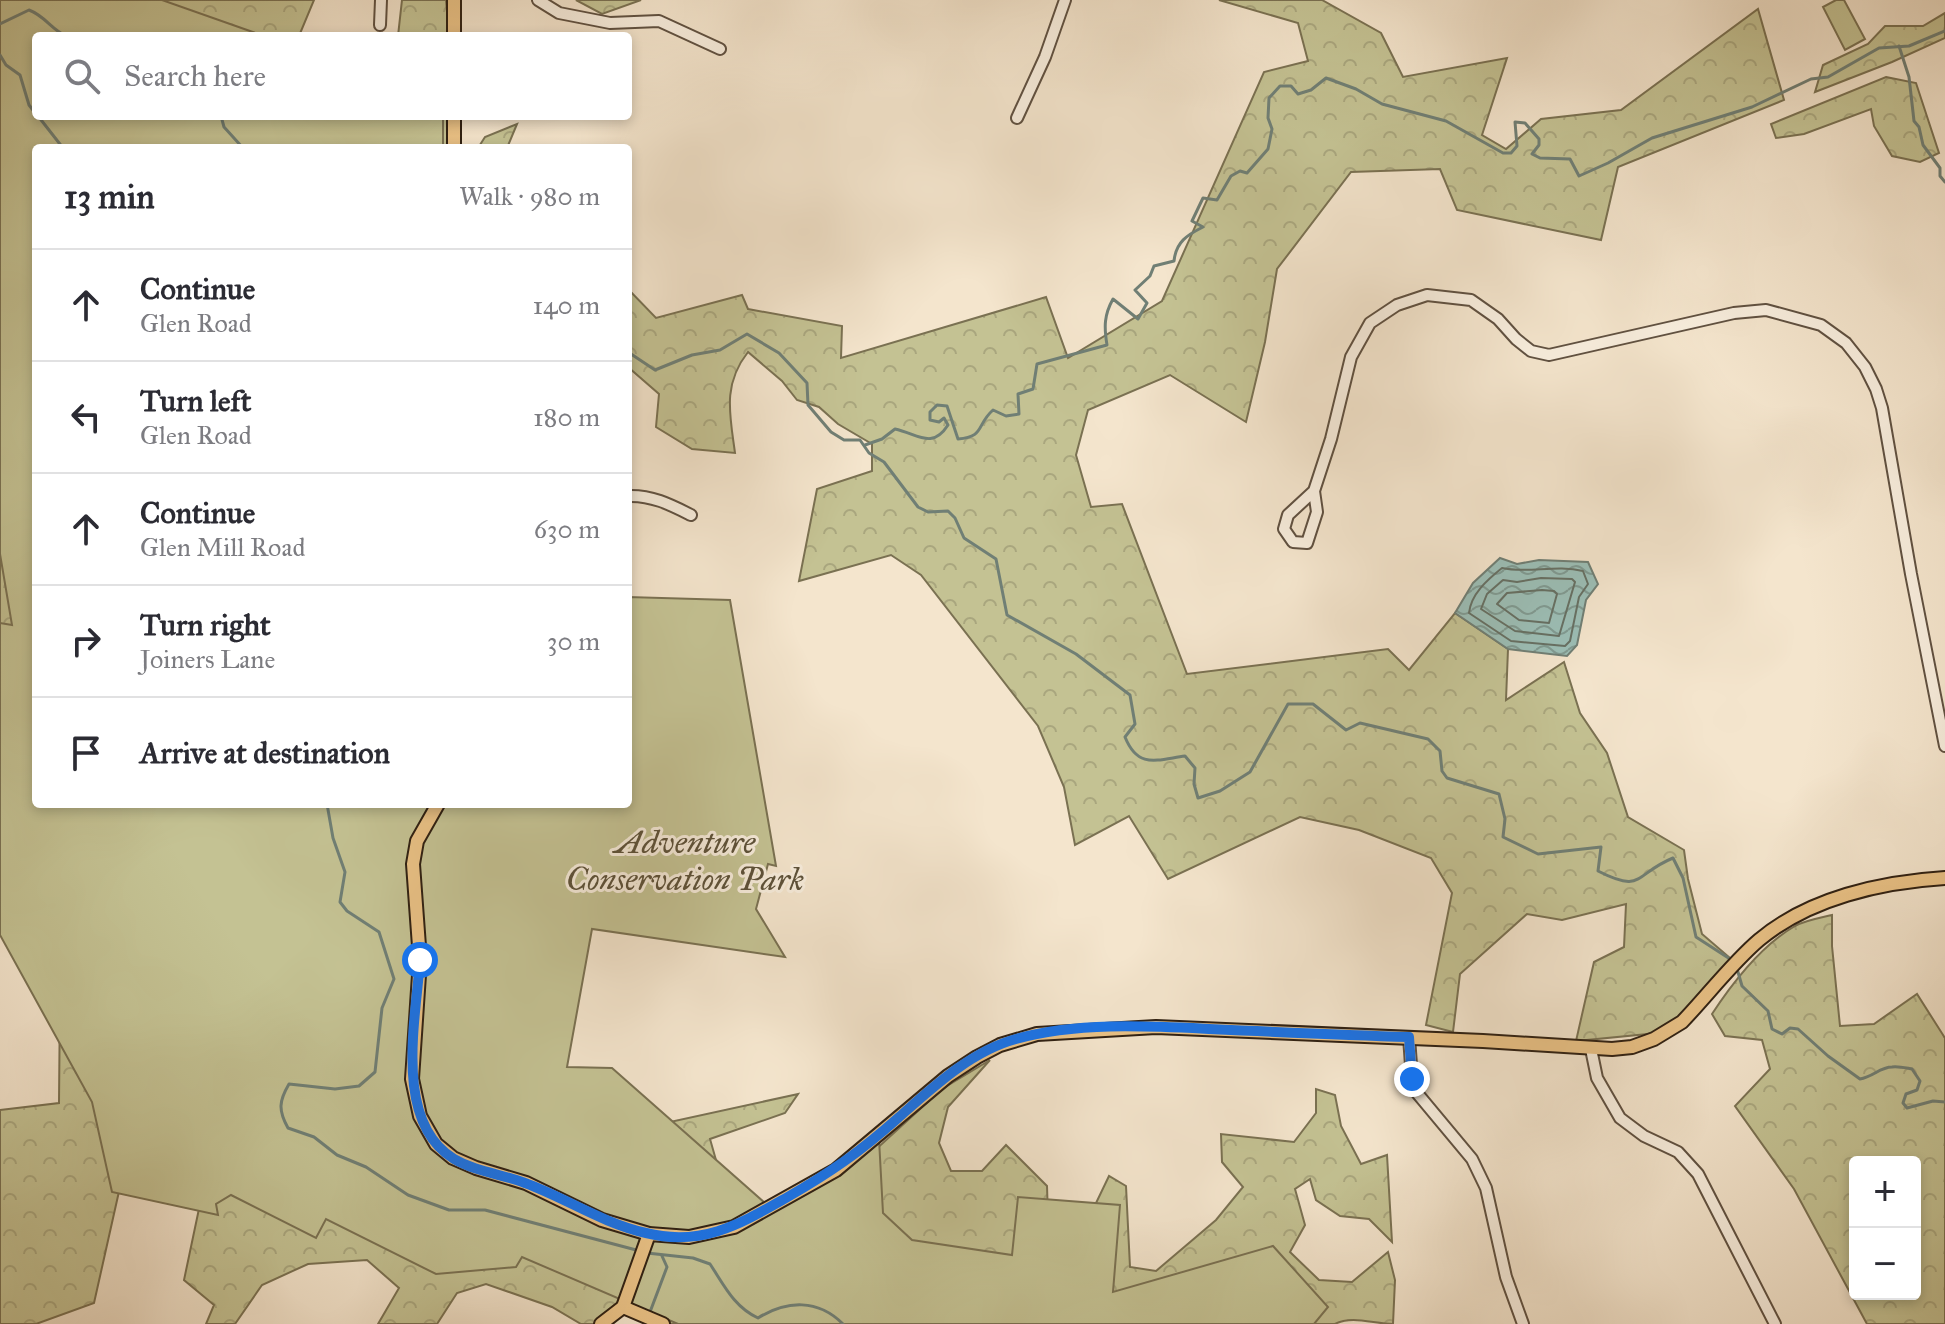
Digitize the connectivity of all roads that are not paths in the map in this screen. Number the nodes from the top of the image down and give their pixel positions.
1 (381, 0) edge
2 (454, 0) edge
3 (538, 0) edge
4 (1065, 0) edge
5 (380, 25) dead end
6 (454, 32) edge
7 (720, 49) dead end
8 (1017, 118) dead end
9 (454, 120) edge
10 (454, 144) edge
11 (1314, 491) junction
12 (632, 496) edge
13 (691, 515) dead end
14 (1945, 746) edge
15 (436, 808) edge
16 (1945, 878) edge
17 (1409, 1037) junction
18 (1591, 1049) junction
19 (647, 1240) junction
20 (623, 1307) junction
21 (601, 1324) edge
22 (663, 1324) edge
23 (1523, 1324) edge
24 (1775, 1324) edge

1 - 5 street
2 - 6 main road
3 - 7 street
4 - 8 street
9 - 10 main road
11 - 11 street
11 - 14 street
12 - 13 street
15 - 19 main road
16 - 18 main road
17 - 18 main road
17 - 19 main road
17 - 23 street
18 - 24 street
19 - 20 main road
20 - 21 main road
20 - 22 main road

